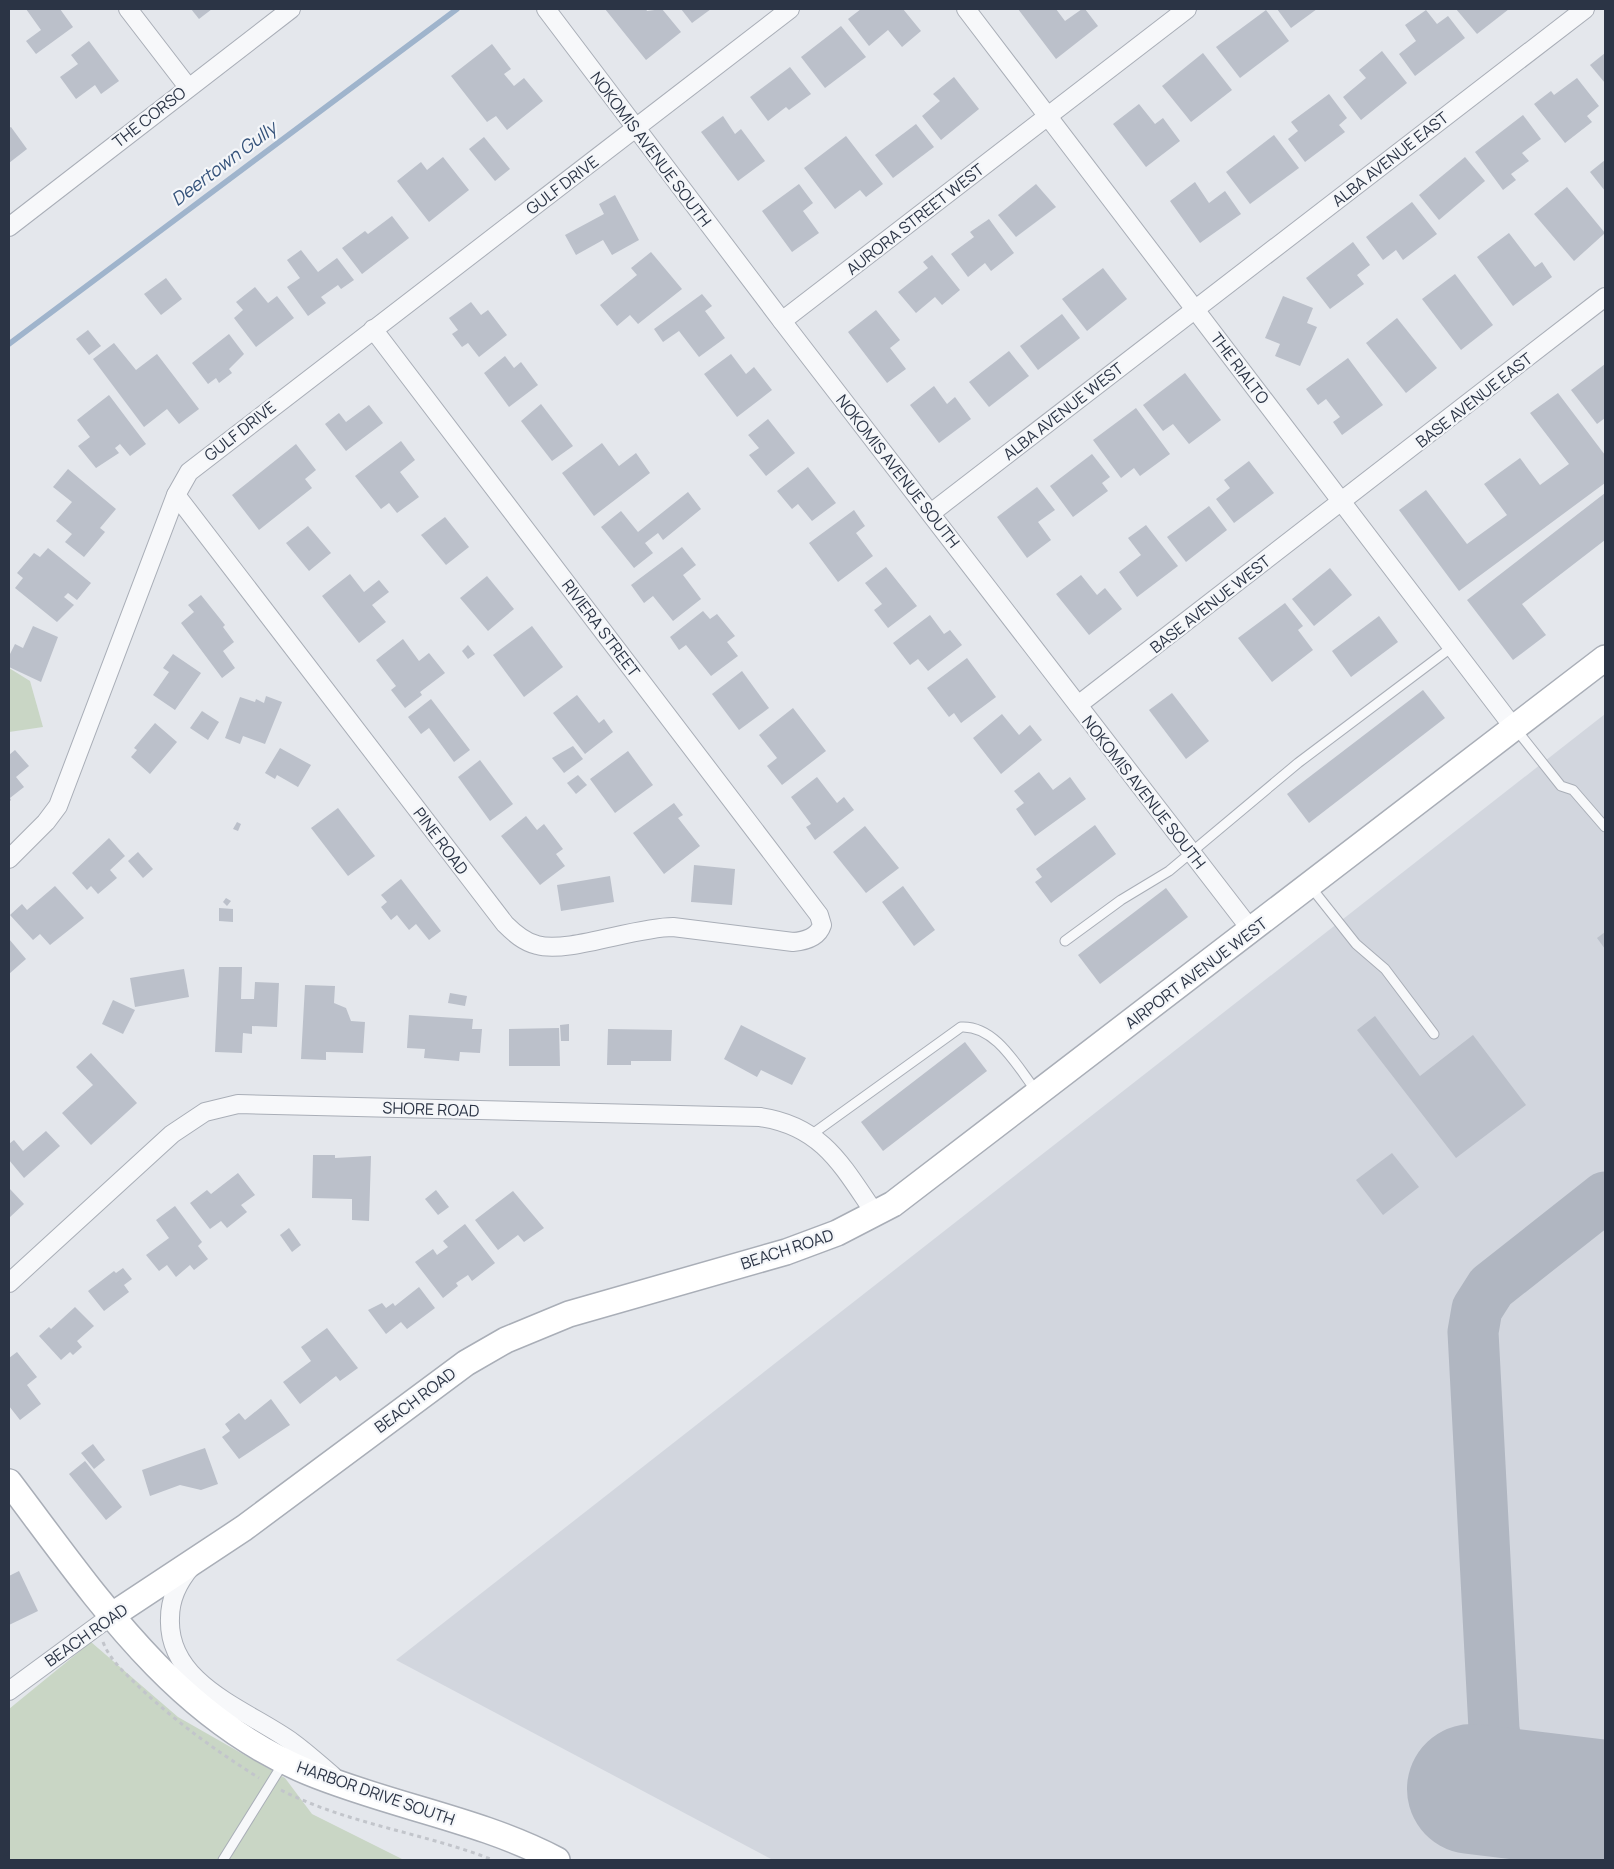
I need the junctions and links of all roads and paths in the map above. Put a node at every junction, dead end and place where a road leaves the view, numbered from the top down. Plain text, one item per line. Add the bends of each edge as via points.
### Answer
1 (128, 9) edge
2 (291, 9) edge
3 (546, 9) edge
4 (790, 9) edge
5 (966, 9) edge
6 (1187, 9) edge
7 (1585, 9) edge
8 (188, 87) junction
9 (1047, 116) junction
10 (635, 129) junction
11 (9, 227) edge
12 (1605, 298) edge
13 (1194, 309) junction
14 (782, 321) junction
15 (373, 329) junction
16 (176, 495) junction
17 (1342, 502) junction
18 (931, 513) junction
19 (1452, 647) junction
20 (1605, 658) edge
21 (1078, 705) junction
22 (1514, 728) junction
23 (1605, 827) edge
24 (1191, 853) junction
25 (9, 859) edge
26 (1310, 886) junction
27 (821, 929) joint
28 (1252, 931) junction
29 (1065, 941) dead end
30 (1434, 1034) dead end
31 (1038, 1094) junction
32 (811, 1135) junction
33 (876, 1214) junction
34 (9, 1283) edge
35 (9, 1482) edge
36 (199, 1558) junction
37 (111, 1616) junction
38 (9, 1691) edge
39 (284, 1761) junction
40 (345, 1786) junction
41 (281, 1790) dead end
42 (223, 1860) edge
43 (494, 1860) edge
44 (557, 1860) edge

1 - 8 street
2 - 8 street, THE CORSO
3 - 10 street, NOKOMIS AVENUE SOUTH
4 - 10 street, GULF DRIVE
5 - 9 street, THE RIALTO
6 - 9 street, AURORA STREET WEST
7 - 13 street, ALBA AVENUE EAST
8 - 11 street, THE CORSO
9 - 13 street, THE RIALTO
9 - 14 street, AURORA STREET WEST
10 - 14 street, NOKOMIS AVENUE SOUTH
10 - 15 street, GULF DRIVE
12 - 17 street, BASE AVENUE EAST
13 - 17 street, THE RIALTO
13 - 18 street, ALBA AVENUE WEST
14 - 18 street, NOKOMIS AVENUE SOUTH
15 - 16 street, GULF DRIVE via 198,464
15 - 27 street, RIVIERA STREET via 819,915
16 - 25 street, GULF DRIVE via 58,806
16 - 27 street, PINE ROAD via 505,924 518,936 536,945 554,948 653,927 793,942 807,940
17 - 19 street, THE RIALTO
17 - 21 street, BASE AVENUE WEST
18 - 21 street, NOKOMIS AVENUE SOUTH
19 - 22 street, THE RIALTO
19 - 24 lane via 1298,763
20 - 22 street, AIRPORT AVENUE WEST
21 - 24 street, NOKOMIS AVENUE SOUTH
22 - 23 lane via 1561,786 1573,790
22 - 26 street, AIRPORT AVENUE WEST
24 - 28 street, NOKOMIS AVENUE SOUTH
24 - 29 lane
26 - 28 street, AIRPORT AVENUE WEST
26 - 30 lane via 1356,944 1385,969
28 - 31 street, AIRPORT AVENUE WEST
31 - 32 lane via 997,1042 981,1029 961,1027
31 - 33 street, AIRPORT AVENUE WEST via 916,1188
32 - 33 street, SHORE ROAD via 828,1148
32 - 34 street, SHORE ROAD via 800,1127 760,1117 238,1104 220,1107 199,1115 172,1134
33 - 36 street, BEACH ROAD via 786,1252 592,1307 506,1340 446,1376 285,1498
35 - 37 street, HARBOR DRIVE SOUTH
36 - 37 street, BEACH ROAD
36 - 40 street via 180,1582 170,1610 171,1637 180,1660 217,1695 292,1742
37 - 38 street, BEACH ROAD
37 - 39 street, HARBOR DRIVE SOUTH via 155,1667 202,1709
39 - 40 street, HARBOR DRIVE SOUTH
39 - 42 lane
40 - 44 street, HARBOR DRIVE SOUTH via 492,1831
41 - 43 path via 341,1813

